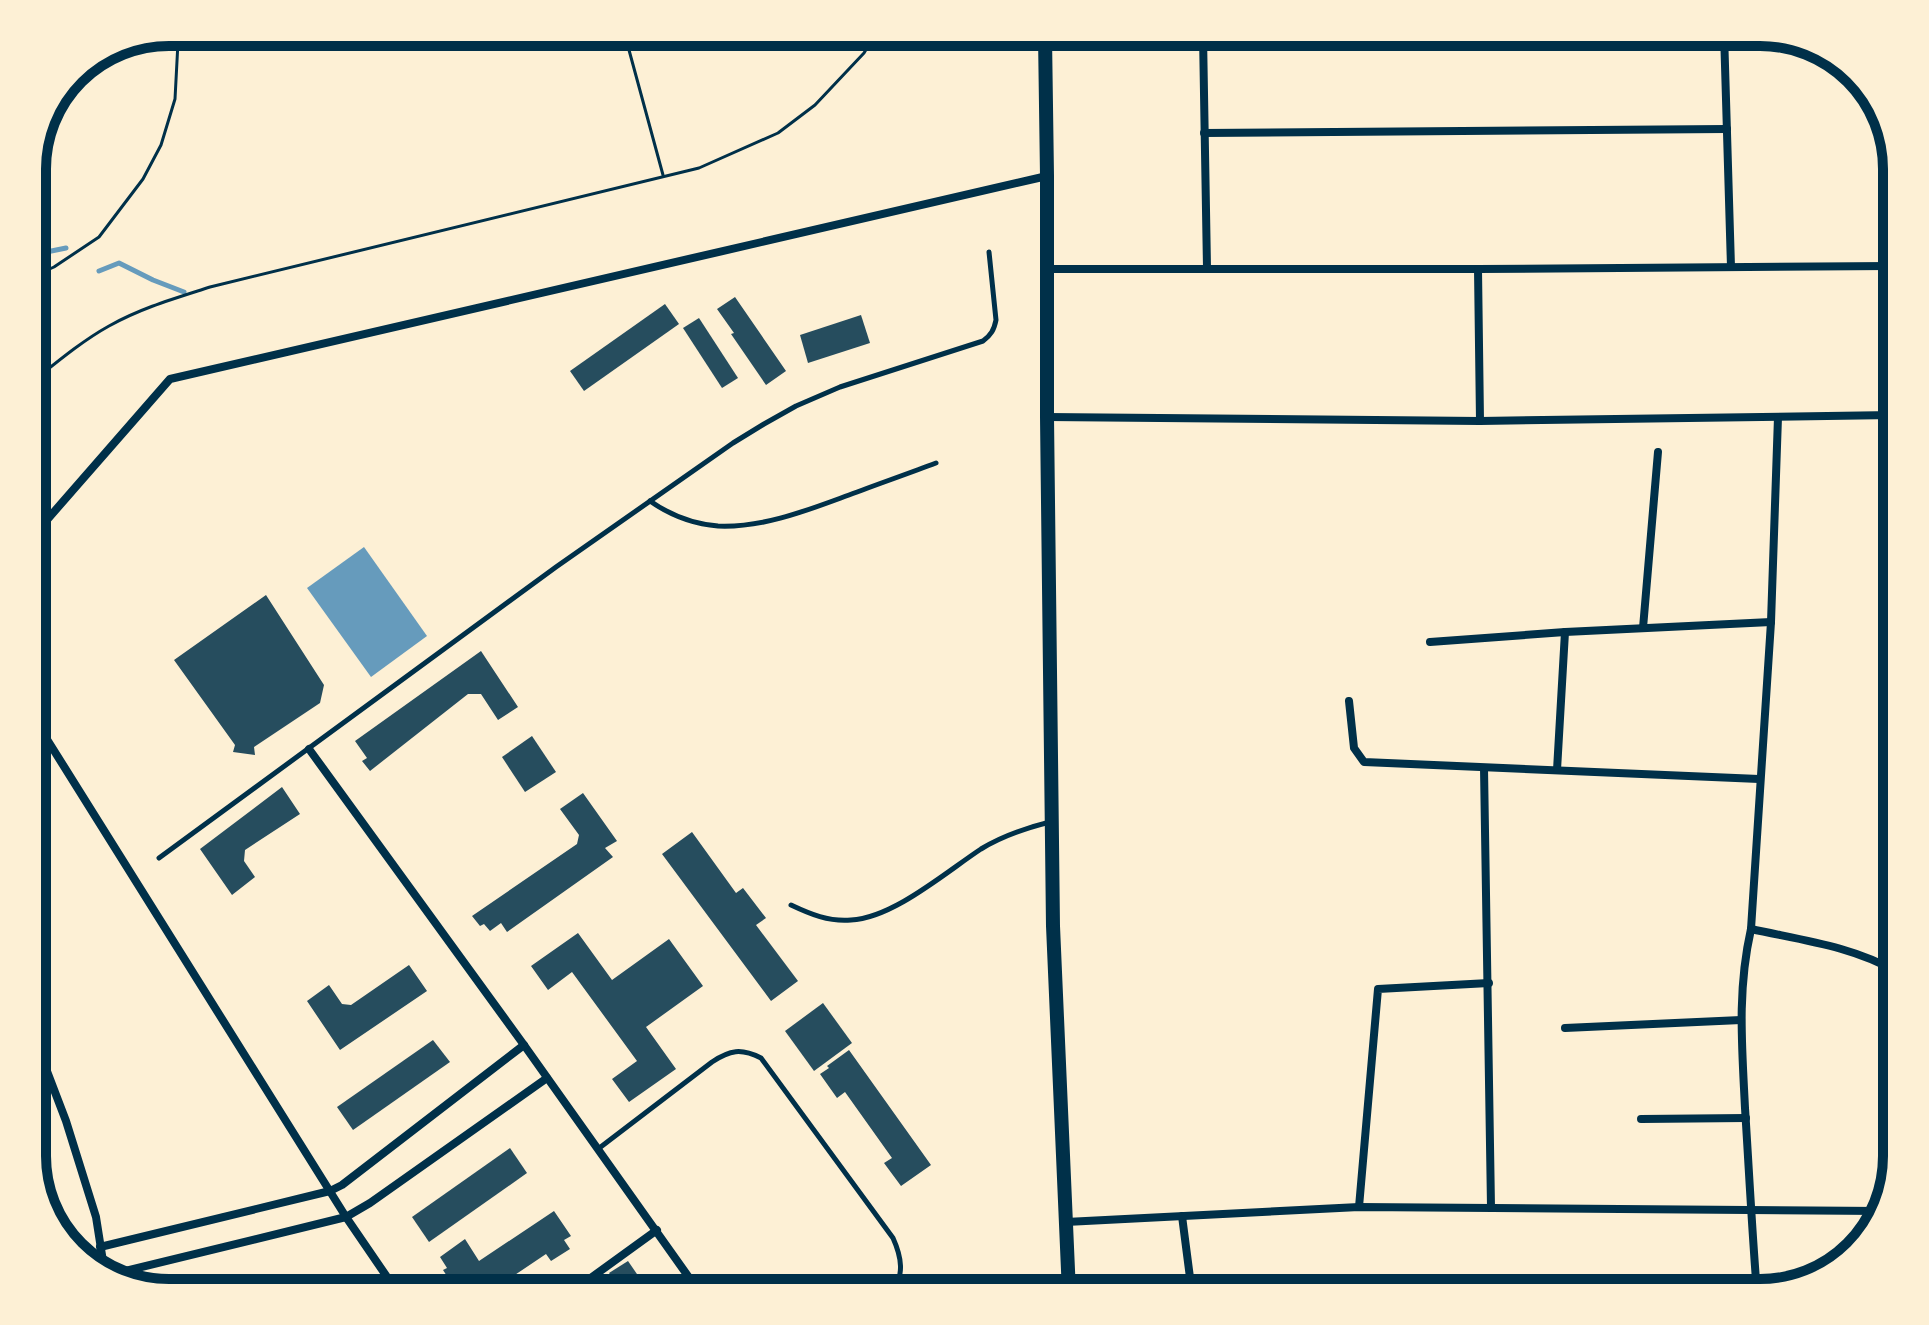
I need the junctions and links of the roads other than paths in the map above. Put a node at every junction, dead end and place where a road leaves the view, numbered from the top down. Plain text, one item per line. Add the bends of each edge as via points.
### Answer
1 (1045, 46) edge
2 (1203, 46) edge
3 (1724, 46) edge
4 (1727, 129) junction
5 (1204, 133) junction
6 (1047, 176) junction
7 (989, 252) dead end
8 (1883, 266) edge
9 (1731, 267) junction
10 (1207, 268) junction
11 (1046, 269) junction
12 (1478, 269) junction
13 (1883, 415) edge
14 (1047, 417) junction
15 (1778, 417) junction
16 (1480, 421) junction
17 (1658, 452) dead end
18 (936, 463) dead end
19 (650, 501) junction
20 (46, 521) edge
21 (1771, 622) junction
22 (1643, 628) junction
23 (1565, 632) junction
24 (1430, 642) dead end
25 (1349, 701) dead end
26 (46, 738) edge
27 (309, 749) junction
28 (1484, 768) junction
29 (1557, 770) junction
30 (1759, 779) junction
31 (1051, 822) junction
32 (159, 858) dead end
33 (791, 905) dead end
34 (1751, 929) junction
35 (1883, 965) edge
36 (1489, 983) junction
37 (1741, 1020) junction
38 (1565, 1028) dead end
39 (524, 1045) junction
40 (46, 1078) edge
41 (547, 1078) junction
42 (1746, 1118) junction
43 (1641, 1119) dead end
44 (598, 1149) junction
45 (330, 1191) junction
46 (1359, 1207) junction
47 (1491, 1207) junction
48 (1751, 1210) junction
49 (1869, 1211) edge
50 (1182, 1216) junction
51 (346, 1217) junction
52 (1066, 1222) junction
53 (657, 1230) junction
54 (100, 1247) junction
55 (103, 1259) edge
56 (123, 1270) edge
57 (388, 1279) edge
58 (589, 1279) edge
59 (690, 1279) edge
60 (900, 1279) edge
61 (1068, 1279) edge
62 (1190, 1279) edge
63 (1756, 1279) edge

1 - 6 street
2 - 5 street
3 - 4 street
4 - 5 street
4 - 9 street
5 - 10 street
6 - 11 street
6 - 20 street via 170,379
7 - 19 lane via 996,320 990,336 796,406
8 - 9 street
9 - 12 street
10 - 11 street
10 - 12 street
11 - 14 street
12 - 16 street
13 - 15 street
14 - 16 street
14 - 31 street
15 - 16 street
15 - 21 street
17 - 22 street
18 - 19 lane via 753,524 701,523
19 - 27 lane
21 - 22 street
21 - 30 street
22 - 23 street
23 - 24 street
23 - 29 street
25 - 28 street via 1354,748 1364,762
26 - 45 street
27 - 32 lane
27 - 39 street
28 - 29 street
28 - 36 street
29 - 30 street
30 - 34 street
31 - 33 lane via 984,847 871,917 832,920
31 - 52 street
34 - 35 street via 1836,946
34 - 37 street
36 - 46 street via 1378,989
36 - 47 street
37 - 38 street
37 - 42 street
39 - 41 street
39 - 45 street
40 - 54 street via 66,1121
41 - 44 street
41 - 51 street
42 - 43 street
42 - 48 street
44 - 53 street
44 - 60 lane via 723,1055 748,1052 761,1058 893,1238 902,1264
45 - 51 street
45 - 54 street
46 - 47 street
46 - 50 street
47 - 48 street
48 - 49 street
48 - 63 street
50 - 52 street
50 - 62 street
51 - 56 street
51 - 57 street
52 - 61 street
53 - 58 street
53 - 59 street
54 - 55 street

